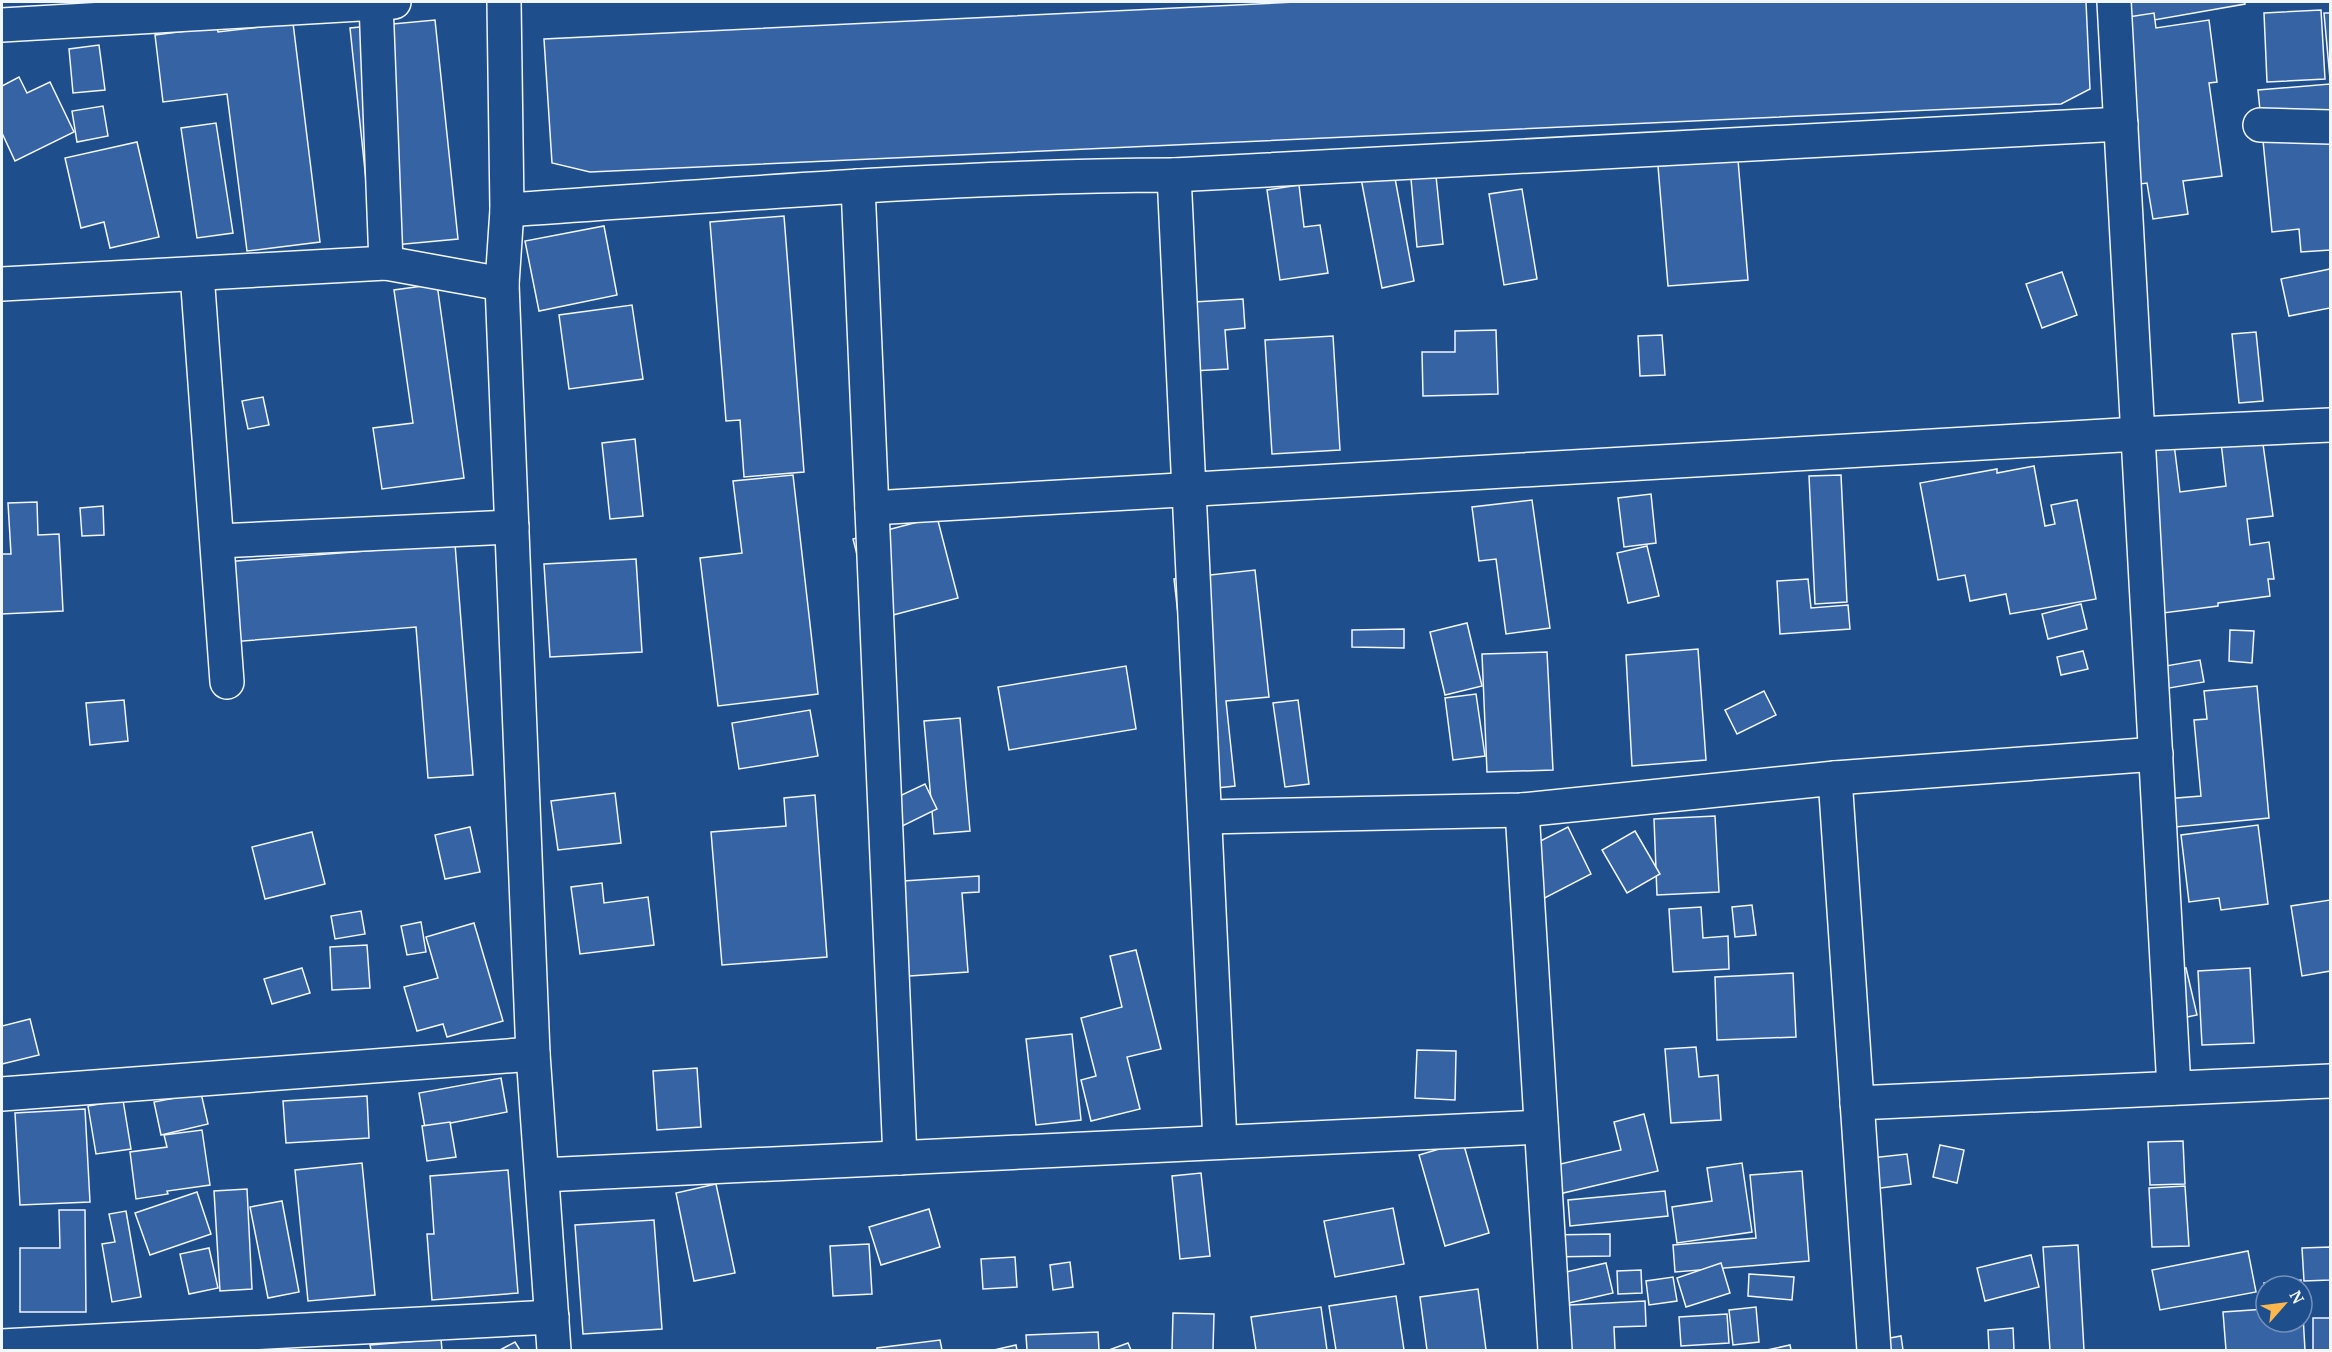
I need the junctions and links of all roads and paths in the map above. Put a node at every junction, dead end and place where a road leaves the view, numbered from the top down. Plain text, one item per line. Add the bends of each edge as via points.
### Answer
1 (385, 2) edge
2 (504, 2) edge
3 (2114, 2) edge
4 (2, 25) edge
5 (2121, 124) junction
6 (2260, 125) dead end
7 (2331, 127) edge
8 (1174, 174) junction
9 (858, 186) junction
10 (507, 210) junction
11 (386, 263) junction
12 (197, 274) junction
13 (2, 284) edge
14 (502, 284) junction
15 (2331, 425) edge
16 (2138, 434) junction
17 (1190, 489) junction
18 (872, 508) junction
19 (512, 527) junction
20 (218, 541) junction
21 (227, 682) dead end
22 (2156, 754) junction
23 (1835, 778) junction
24 (1522, 810) junction
25 (1205, 818) junction
26 (533, 1054) junction
27 (2331, 1081) edge
28 (2174, 1088) junction
29 (2, 1094) edge
30 (1857, 1103) junction
31 (1541, 1127) junction
32 (1220, 1142) junction
33 (900, 1158) junction
34 (542, 1175) junction
35 (552, 1317) junction
36 (2, 1346) edge
37 (554, 1350) edge
38 (1555, 1350) edge
39 (1874, 1350) edge

1 - 4 street
1 - 11 street
2 - 10 street
3 - 5 street
5 - 8 street
5 - 16 street
6 - 7 street
8 - 9 street
8 - 17 street
9 - 10 street
9 - 18 street
10 - 14 street
11 - 12 street
11 - 14 street
12 - 13 street
12 - 20 street
14 - 19 street
15 - 16 street
16 - 17 street
16 - 22 street
17 - 18 street
17 - 25 street
18 - 33 street
19 - 20 street
19 - 26 street
20 - 21 street
22 - 23 street
22 - 28 street
23 - 24 street
23 - 30 street
24 - 25 street
24 - 31 street
25 - 32 street
26 - 29 street
26 - 34 street
27 - 28 street
28 - 30 street
30 - 39 street
31 - 32 street
31 - 38 street
32 - 33 street
33 - 34 street
34 - 35 street
35 - 36 street
35 - 37 street

